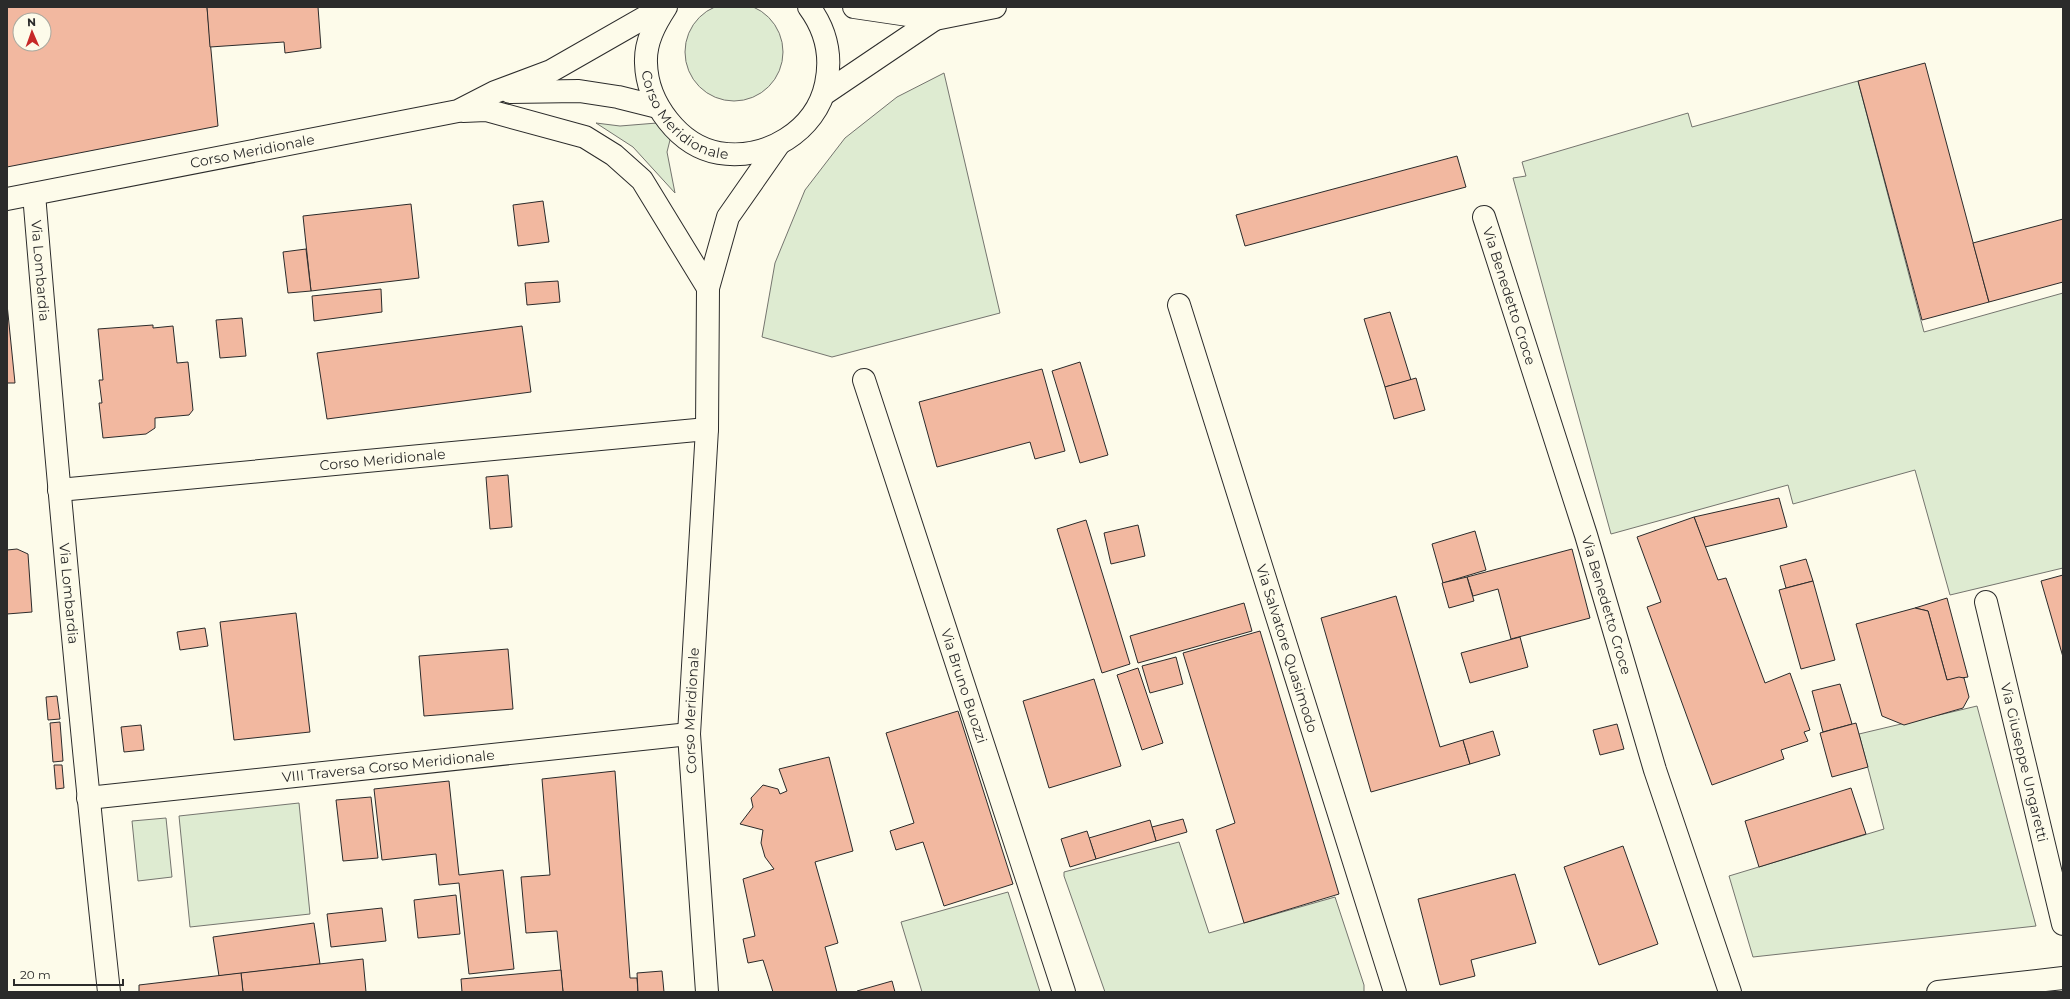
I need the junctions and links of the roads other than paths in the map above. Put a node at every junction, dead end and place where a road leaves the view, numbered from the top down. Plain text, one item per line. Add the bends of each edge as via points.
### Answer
1 (664, 7) edge
2 (809, 7) edge
3 (854, 7) edge
4 (995, 7) edge
5 (935, 20) junction
6 (495, 92) junction
7 (824, 94) junction
8 (658, 107) junction
9 (458, 111) junction
10 (779, 144) junction
11 (34, 194) junction
12 (7, 199) edge
13 (1484, 217) dead end
14 (708, 288) junction
15 (1179, 305) dead end
16 (864, 380) dead end
17 (706, 429) junction
18 (59, 490) junction
19 (1986, 602) dead end
20 (689, 734) junction
21 (88, 798) junction
22 (2063, 924) edge
23 (2063, 978) edge
24 (109, 992) edge
25 (708, 992) edge
26 (1064, 992) edge
27 (1395, 992) edge
28 (1730, 992) edge
29 (1938, 992) edge

1 - 6 street, Corso Meridionale via 551,71
1 - 8 street, Corso Meridionale via 651,32 646,63 651,94
2 - 7 street, Corso Meridionale via 818,20 827,44 829,69
3 - 5 street
4 - 5 street
5 - 7 street
6 - 8 street via 579,91 618,96
6 - 9 street, Corso Meridionale
7 - 10 street, Corso Meridionale via 813,114 798,131
8 - 10 street, Corso Meridionale via 671,124 690,141 719,153 750,154
9 - 11 street, Corso Meridionale
9 - 14 street via 486,110 585,137 614,155 642,180
10 - 14 street, Corso Meridionale via 728,217
11 - 12 street, Corso Meridionale
11 - 18 street, Via Lombardia
13 - 28 street, Via Benedetto Croce via 1586,535 1655,770
14 - 17 street, Corso Meridionale
15 - 27 street, Via Salvatore Quasimodo
16 - 26 street, Via Bruno Buozzi
17 - 18 street, Corso Meridionale
17 - 20 street, Corso Meridionale
18 - 21 street, Via Lombardia
19 - 22 street, Via Giuseppe Ungaretti
20 - 21 street, VIII Traversa Corso Meridionale
20 - 25 street, Corso Meridionale
21 - 24 street, Via Lombardia
23 - 29 street

